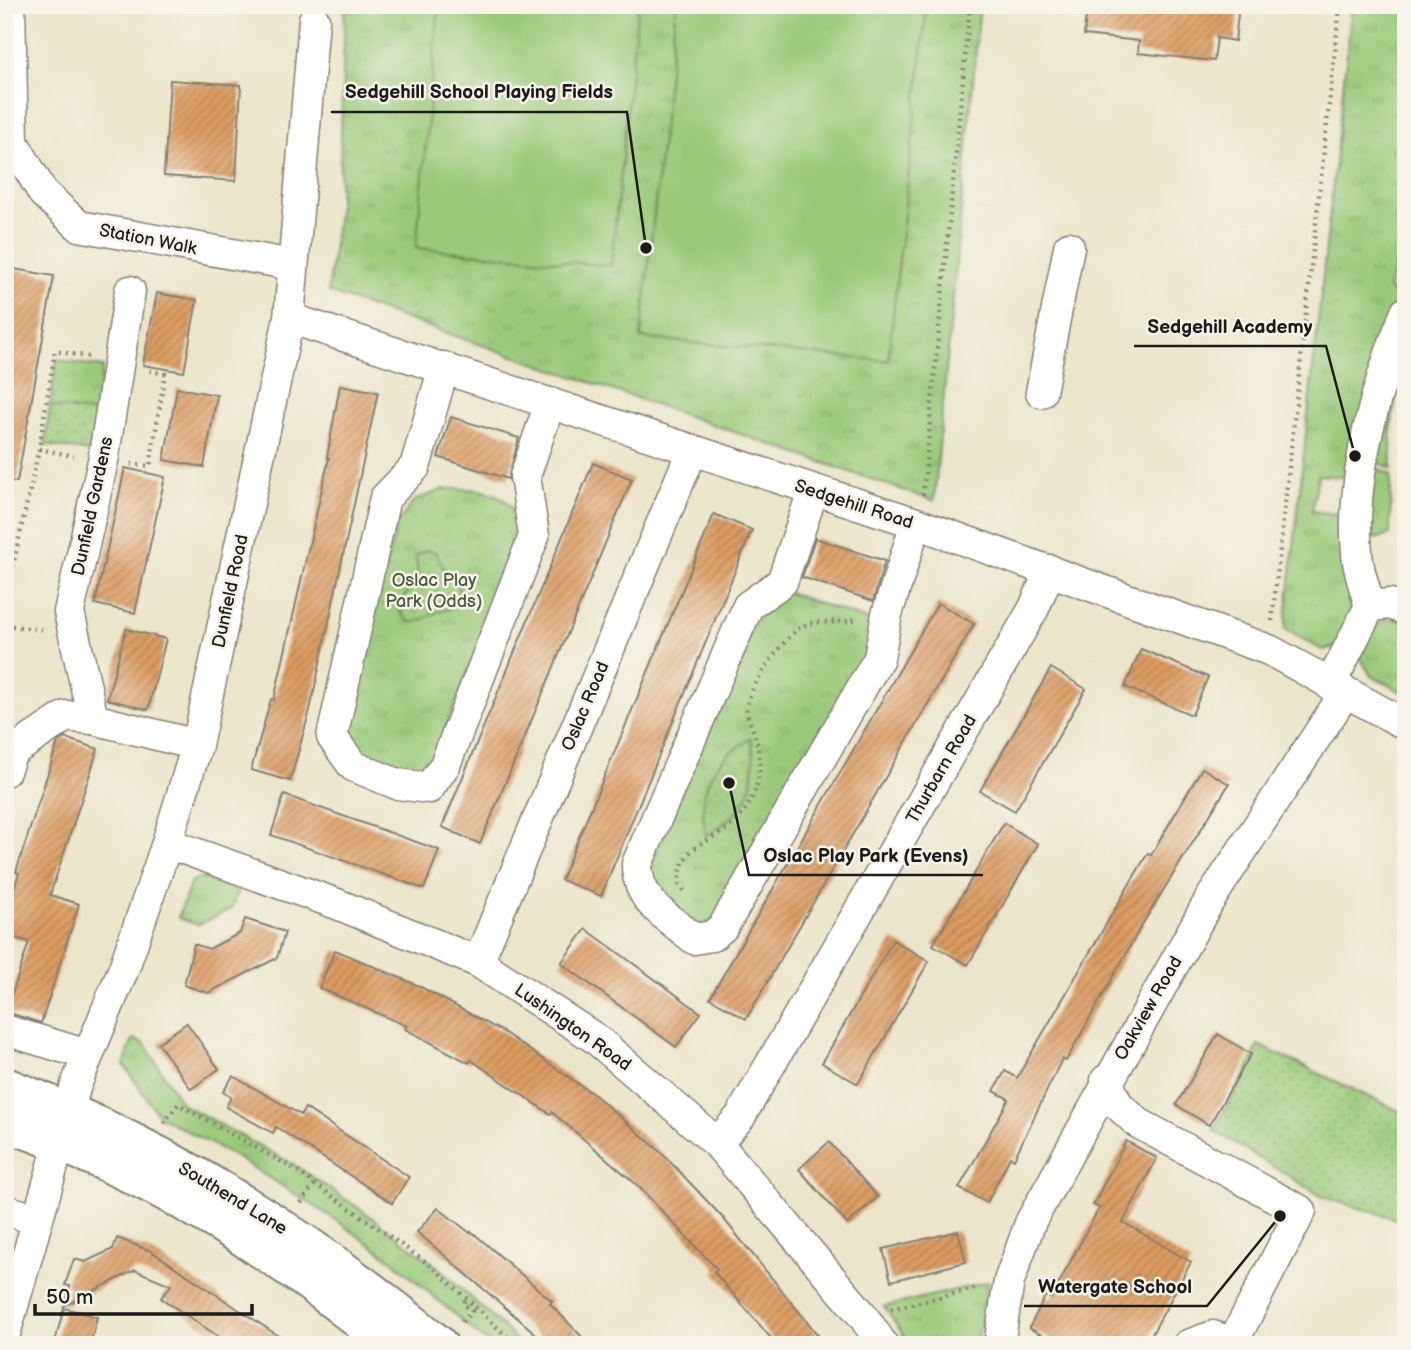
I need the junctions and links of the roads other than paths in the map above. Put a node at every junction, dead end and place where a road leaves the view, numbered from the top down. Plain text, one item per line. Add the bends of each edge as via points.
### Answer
1 (10, 5) edge
2 (314, 20) dead end
3 (1069, 247) dead end
4 (292, 265) junction
5 (130, 291) dead end
6 (1406, 312) edge
7 (289, 318) junction
8 (444, 367) junction
9 (1041, 392) dead end
10 (550, 402) junction
11 (692, 450) junction
12 (813, 491) junction
13 (916, 523) junction
14 (1050, 570) junction
15 (1370, 606) junction
16 (1406, 610) edge
17 (1338, 689) junction
18 (93, 719) junction
19 (1406, 725) edge
20 (197, 744) junction
21 (5, 771) edge
22 (167, 843) junction
23 (478, 962) junction
24 (5, 1030) edge
25 (88, 1055) junction
26 (1106, 1080) junction
27 (5, 1087) edge
28 (5, 1122) edge
29 (64, 1126) junction
30 (717, 1143) junction
31 (5, 1210) edge
32 (36, 1219) junction
33 (5, 1334) edge
34 (448, 1336) edge
35 (1235, 1343) edge
36 (390, 1345) edge
37 (883, 1345) edge
38 (999, 1345) edge
39 (1188, 1345) edge

1 - 4 street, Station Walk via 13,142 43,193 79,226
2 - 4 street, Dunfield Road
3 - 9 street
4 - 7 street, Dunfield Road
5 - 18 street, Dunfield Gardens via 103,461 69,612
6 - 15 street via 1383,367 1367,437 1357,554
7 - 8 street, Sedgehill Road
7 - 20 street, Dunfield Road
8 - 10 street, Sedgehill Road
8 - 10 street via 415,467 385,498 332,737 353,766 397,784 429,788 445,765 534,536 525,476
10 - 11 street, Sedgehill Road
11 - 12 street, Sedgehill Road
11 - 23 street, Oslac Road
12 - 13 street, Sedgehill Road
12 - 13 street via 782,583 748,606 637,864 637,883 645,898 694,939 712,936 723,927 879,658 887,614
13 - 14 street, Sedgehill Road
14 - 17 street, Sedgehill Road via 1269,650
14 - 30 street, Thurbarn Road via 1034,608 740,1117
15 - 16 street via 1390,604
15 - 17 street, Oakview Road
17 - 19 street, Sedgehill Road
17 - 26 street, Oakview Road
18 - 20 street
18 - 21 street via 66,716 12,752
20 - 22 street, Dunfield Road
22 - 23 street, Lushington Road via 337,904
22 - 25 street, Dunfield Road
23 - 30 street, Lushington Road via 596,1039
24 - 25 street
25 - 29 street, Dunfield Road
26 - 35 street via 1118,1105 1138,1123 1301,1211
26 - 38 street, Oakview Road via 1031,1221 1009,1281
27 - 29 main road, Southend Lane
28 - 29 main road, Southend Lane
29 - 32 street, Dunfield Road
29 - 34 main road, Southend Lane via 172,1161
29 - 36 main road, Southend Lane via 156,1188 246,1240 336,1301
30 - 37 street, Lushington Road
31 - 32 street
32 - 33 street, Dunfield Road
35 - 39 street via 1213,1336

